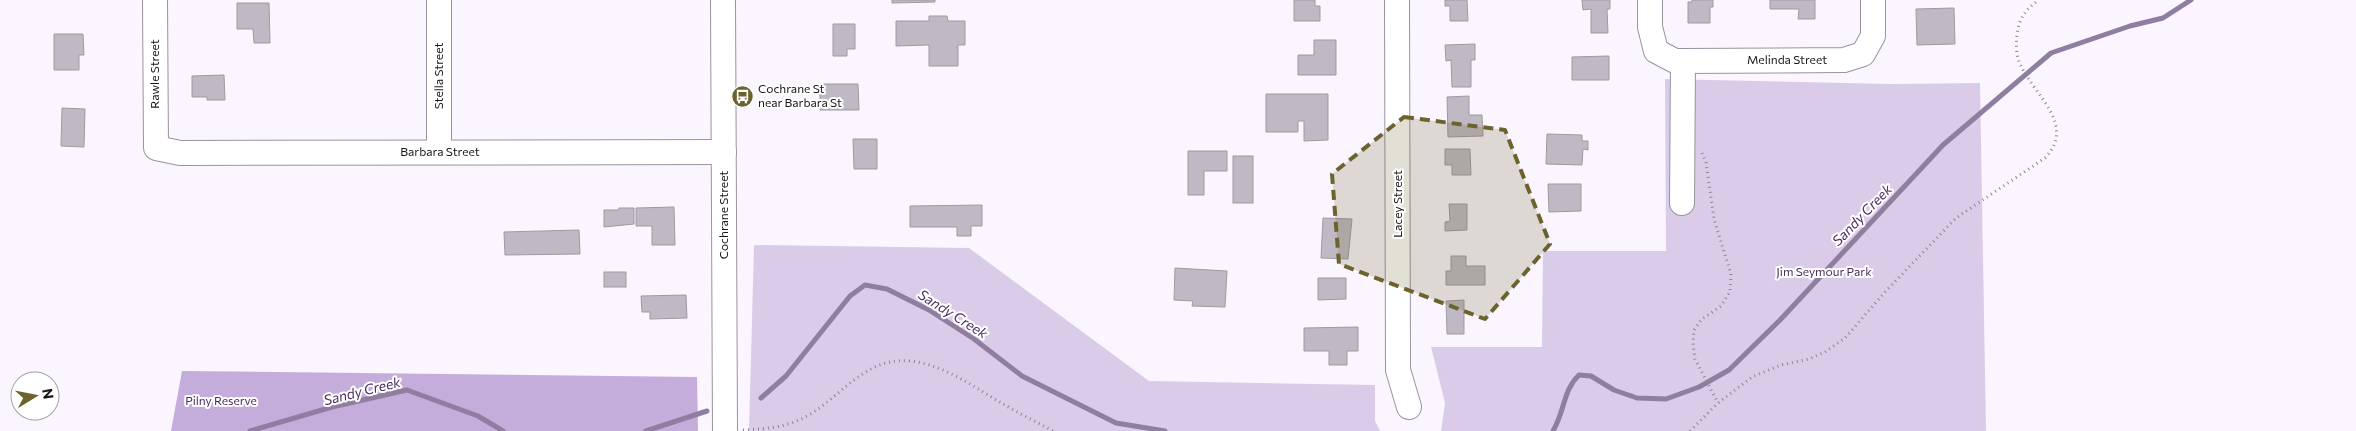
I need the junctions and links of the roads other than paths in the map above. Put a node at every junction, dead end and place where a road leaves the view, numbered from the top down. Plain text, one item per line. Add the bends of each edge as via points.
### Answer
1 (155, 0) edge
2 (439, 0) edge
3 (723, 0) edge
4 (1397, 0) edge
5 (1650, 0) edge
6 (1873, 0) edge
7 (1683, 61) junction
8 (156, 148) joint
9 (439, 152) junction
10 (724, 152) junction
11 (1682, 203) dead end
12 (1410, 407) dead end
13 (728, 428) edge

1 - 8 street, Rawle Street
2 - 9 street, Stella Street
3 - 10 street, Cochrane Street
4 - 12 street, Lacey Street via 1398,370
5 - 7 street, Melinda Street via 1650,27 1656,51 1675,61
6 - 7 street, Melinda Street via 1873,36 1863,54 1844,60
7 - 11 street
8 - 9 street, Barbara Street via 180,154
9 - 10 street, Barbara Street
10 - 13 street, Cochrane Street

